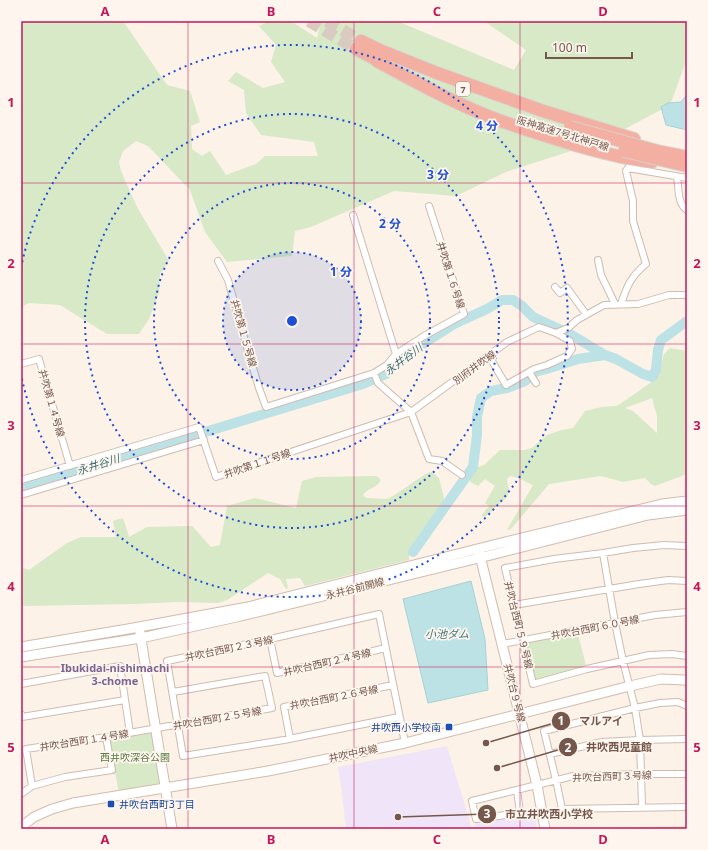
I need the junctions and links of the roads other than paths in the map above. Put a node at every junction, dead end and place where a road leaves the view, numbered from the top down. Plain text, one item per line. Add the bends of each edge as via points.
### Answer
1 (359, 45) tunnel mouth
2 (380, 56) junction
3 (687, 158) edge
4 (687, 166) edge
5 (678, 177) junction
6 (687, 178) edge
7 (429, 206) dead end
8 (687, 210) edge
9 (353, 215) dead end
10 (598, 260) dead end
11 (218, 261) dead end
12 (555, 287) dead end
13 (687, 295) edge
14 (618, 304) junction
15 (586, 314) junction
16 (556, 333) junction
17 (396, 354) junction
18 (489, 356) junction
19 (21, 364) edge
20 (374, 374) junction
21 (266, 407) joint
22 (411, 412) junction
23 (203, 439) junction
24 (70, 466) junction
25 (462, 475) dead end
26 (21, 480) edge
27 (21, 494) edge
28 (687, 502) edge
29 (687, 510) edge
30 (687, 546) edge
31 (480, 553) junction
32 (603, 553) junction
33 (687, 581) edge
34 (608, 588) junction
35 (514, 605) junction
36 (687, 612) edge
37 (615, 623) junction
38 (140, 627) junction
39 (141, 638) junction
40 (270, 639) junction
41 (522, 641) junction
42 (503, 644) junction
43 (21, 647) edge
44 (386, 648) junction
45 (687, 656) edge
46 (21, 657) edge
47 (622, 661) junction
48 (687, 681) edge
49 (21, 684) edge
50 (393, 685) junction
51 (630, 686) junction
52 (173, 692) junction
53 (125, 700) junction
54 (687, 706) edge
55 (635, 708) junction
56 (21, 714) edge
57 (520, 714) junction
58 (399, 717) junction
59 (178, 724) junction
60 (155, 729) junction
61 (130, 733) junction
62 (106, 737) junction
63 (290, 739) junction
64 (687, 739) edge
65 (640, 740) junction
66 (405, 743) junction
67 (550, 754) junction
68 (641, 774) junction
69 (687, 774) edge
70 (556, 780) junction
71 (537, 785) junction
72 (32, 786) junction
73 (165, 788) junction
74 (517, 790) junction
75 (21, 794) edge
76 (642, 807) junction
77 (687, 807) edge
78 (21, 827) edge
79 (172, 829) edge
80 (545, 829) edge

1 - 2 highway, 阪神高速7号北神戸線 / 7
2 - 3 highway
2 - 3 highway, 阪神高速7号北神戸線 / 7, bridge via 502,104 570,127
2 - 4 highway, 阪神高速7号北神戸線 / 7, bridge via 435,87 499,112 624,152
2 - 4 highway via 422,86 512,125 632,160
5 - 6 street
5 - 8 street via 680,201
5 - 14 street via 628,168 626,171 633,201 634,221 646,264 637,272
7 - 17 street, 井吹第１６号線 via 464,314
9 - 17 street
10 - 14 street via 601,275
11 - 21 street, 井吹第１５号線 via 228,280
12 - 15 street via 560,293 567,288
13 - 14 street via 669,295 638,304
14 - 15 street via 604,305
15 - 16 street via 568,328
16 - 18 street, 別府井吹線 via 539,327 507,342
16 - 18 street via 570,341 572,349 567,356 534,369 532,377 506,385
17 - 20 street, 井吹第１６号線 via 387,365
18 - 22 street, 別府井吹線
19 - 24 street, 井吹第１４号線 via 39,359
20 - 21 street, 井吹第１６号線
20 - 22 street via 378,383
22 - 23 street, 井吹第１１号線 via 216,478
22 - 25 street via 429,459 442,461
23 - 24 street, 井吹第１１号線 via 199,427
23 - 27 street
24 - 26 street, 井吹第１１号線
28 - 31 street, 永井谷前開線 via 662,504
29 - 31 street, 永井谷前開線 via 648,515
30 - 32 street, 井吹台西町５９号線 via 664,545
31 - 38 street, 永井谷前開線 via 248,607
31 - 39 street, 永井谷前開線 via 241,616
31 - 42 street, 井吹台９号線
32 - 34 street
32 - 35 street, 井吹台西町５９号線 via 505,568
33 - 34 street via 668,580
34 - 35 street
34 - 37 street
35 - 41 street, 井吹台西町５９号線
36 - 37 street, 井吹台西町６０号線
37 - 41 street, 井吹台西町６０号線
37 - 47 street
38 - 39 street
38 - 43 street, 永井谷前開線
39 - 46 street, 永井谷前開線
39 - 60 street
40 - 44 street, 井吹台西町２３号線 via 379,614
40 - 44 street, 井吹台西町２４号線 via 277,673
40 - 52 street, 井吹台西町２３号線 via 167,661
41 - 42 street, 井吹台西町６０号線
41 - 47 street, 井吹台西町５９号線 via 533,684
42 - 57 street, 井吹台９号線
44 - 50 street, 井吹台西町２３号線
45 - 47 street, 井吹台西町５９号線 via 649,655
47 - 51 street
48 - 51 street, 井吹中央線 via 661,679
49 - 53 street via 120,666
50 - 58 street, 井吹台西町２３号線
50 - 63 street, 井吹台西町２６号線 via 284,707
51 - 55 street
51 - 57 street, 井吹中央線
52 - 59 street, 井吹台西町２３号線
52 - 59 street, 井吹台西町２５号線 via 265,676 272,708
53 - 56 street via 22,717
53 - 61 street
54 - 55 street via 678,702
55 - 65 street
55 - 67 street via 544,731
57 - 66 street, 井吹中央線
57 - 71 street, 井吹台９号線
58 - 63 street, 井吹台西町２３号線
58 - 66 street, 井吹台西町２３号線
59 - 60 street, 井吹台西町２５号線
59 - 63 street, 井吹台西町２３号線 via 183,756
60 - 61 street, 井吹台西町１４号線
60 - 73 street
61 - 62 street, 井吹台西町１４号線
62 - 72 street via 112,770 65,777
62 - 72 street, 井吹台西町１４号線 via 26,749
64 - 65 street
65 - 67 street via 602,742
65 - 68 street
66 - 73 street, 井吹中央線 via 268,771
67 - 70 street
68 - 69 street, 井吹台西町３号線
68 - 70 street, 井吹台西町３号線 via 573,776
68 - 76 street
70 - 71 street, 井吹台西町３号線
70 - 76 street via 562,809
71 - 74 street, 井吹台西町３号線
71 - 80 street, 井吹台９号線
72 - 75 street
73 - 78 street, 井吹中央線 via 73,803 34,816
73 - 79 street
74 - 74 street, 井吹台西町３号線 via 472,800 476,819 520,813
76 - 77 street

